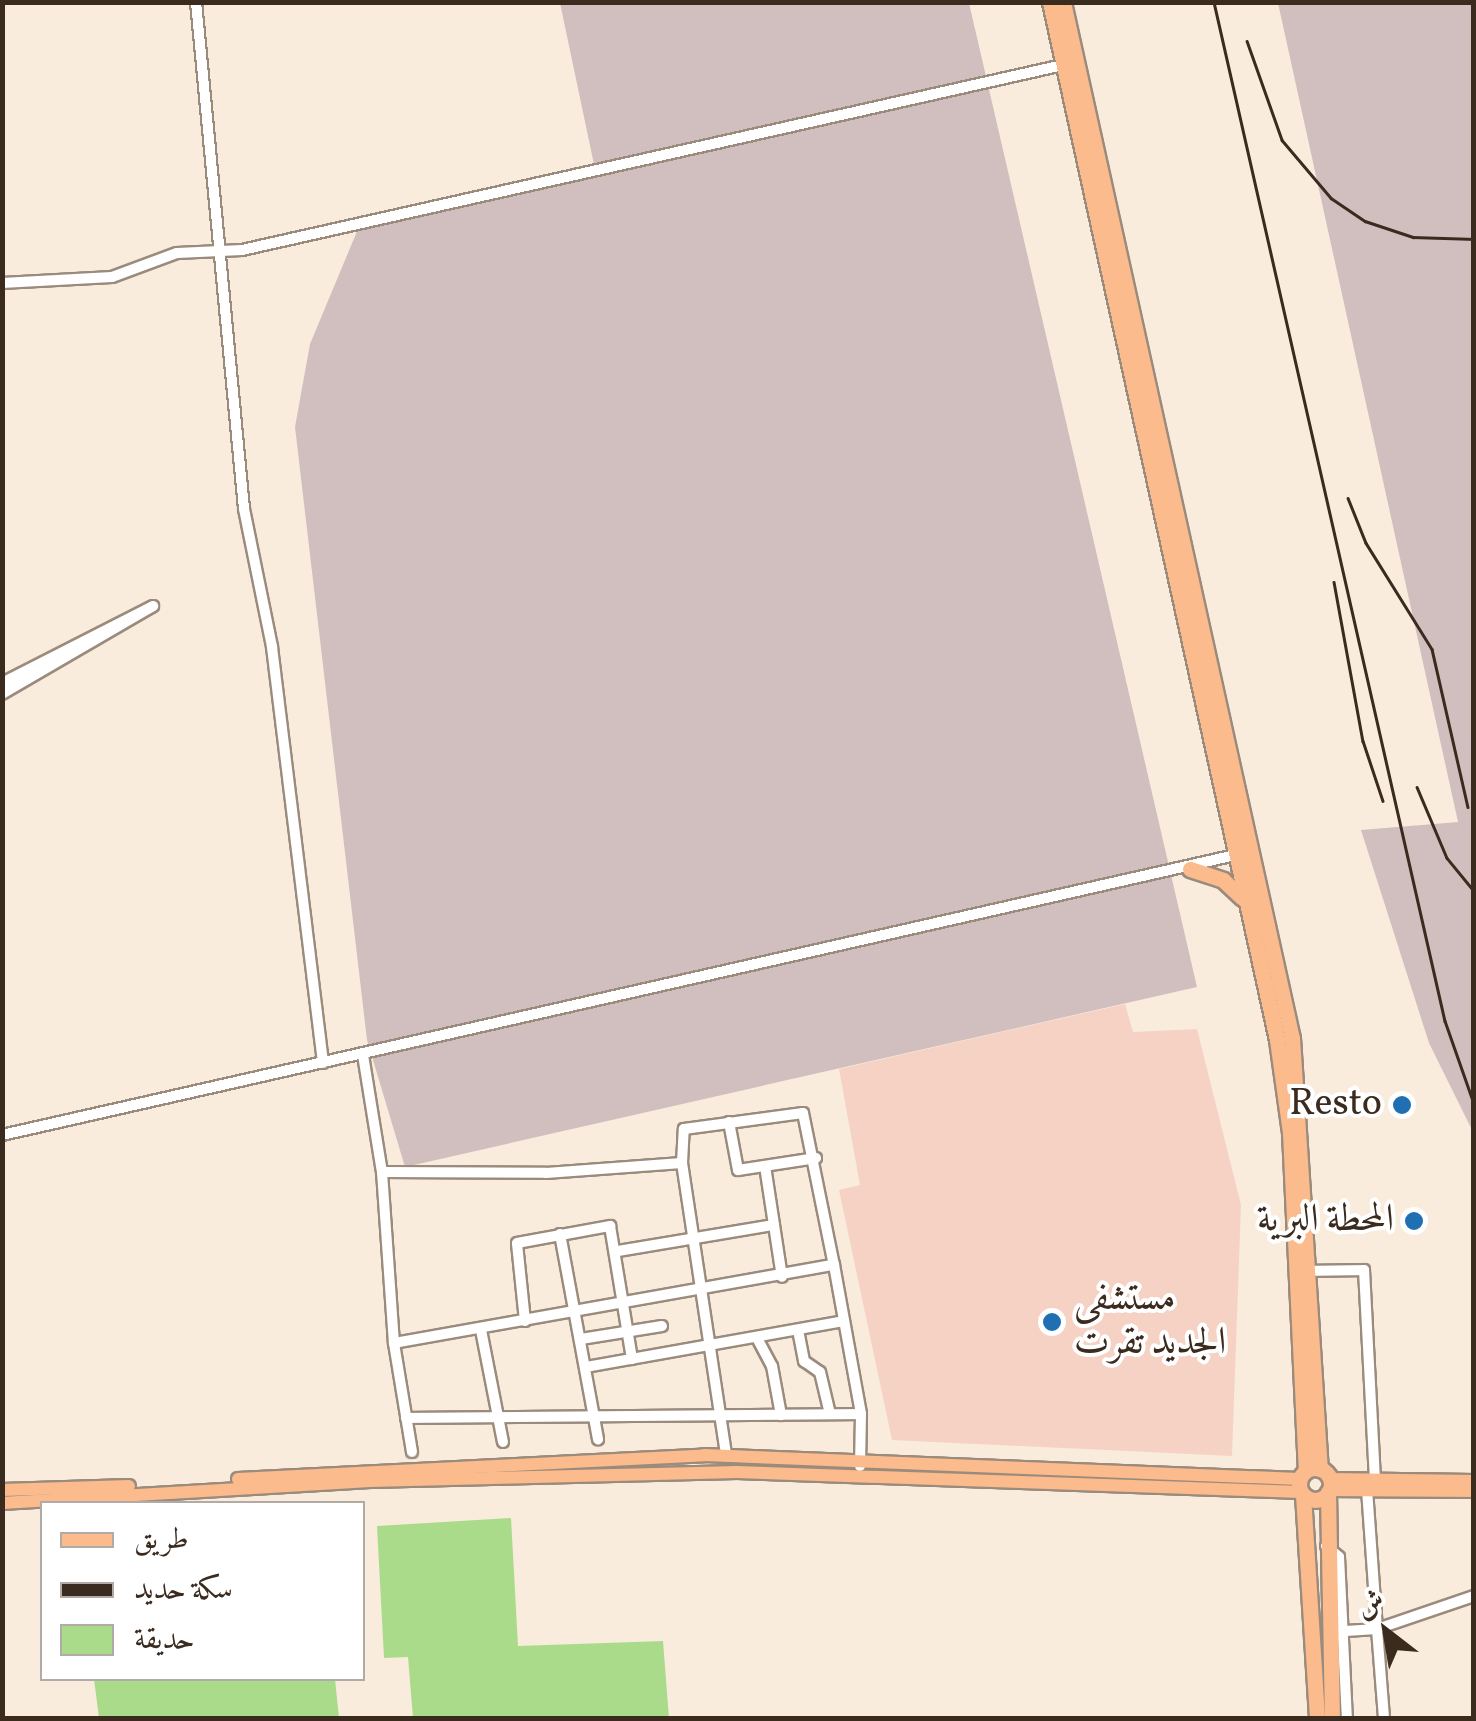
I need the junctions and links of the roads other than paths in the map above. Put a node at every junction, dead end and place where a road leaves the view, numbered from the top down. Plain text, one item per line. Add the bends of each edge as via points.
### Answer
1 (196, 2) edge
2 (1050, 2) edge
3 (1063, 2) edge
4 (1064, 65) junction
5 (219, 255) junction
6 (2, 282) edge
7 (1192, 625) junction
8 (2, 684) edge
9 (2, 694) edge
10 (1251, 851) junction
11 (1233, 856) junction
12 (1190, 869) junction
13 (1244, 900) junction
14 (363, 1055) junction
15 (323, 1063) junction
16 (730, 1122) junction
17 (2, 1135) edge
18 (816, 1158) junction
19 (682, 1164) junction
20 (765, 1166) junction
21 (382, 1172) junction
22 (774, 1225) junction
23 (560, 1234) junction
24 (693, 1240) junction
25 (618, 1251) junction
26 (834, 1265) junction
27 (1303, 1271) junction
28 (782, 1277) junction
29 (702, 1292) junction
30 (625, 1302) junction
31 (576, 1311) junction
32 (844, 1321) junction
33 (525, 1322) junction
34 (662, 1326) dead end
35 (481, 1330) junction
36 (628, 1330) junction
37 (798, 1330) junction
38 (581, 1338) junction
39 (758, 1338) junction
40 (394, 1342) junction
41 (711, 1347) junction
42 (632, 1360) junction
43 (586, 1368) junction
44 (830, 1414) junction
45 (861, 1414) junction
46 (781, 1415) junction
47 (595, 1416) junction
48 (723, 1416) junction
49 (499, 1417) junction
50 (406, 1418) junction
51 (598, 1440) dead end
52 (504, 1442) dead end
53 (412, 1452) dead end
54 (726, 1455) junction
55 (861, 1456) junction
56 (370, 1475) junction
57 (858, 1477) junction
58 (288, 1479) junction
59 (1474, 1481) edge
60 (1315, 1483) junction
61 (1371, 1484) junction
62 (1448, 1486) junction
63 (2, 1490) edge
64 (1474, 1491) edge
65 (2, 1502) edge
66 (1474, 1596) edge
67 (1377, 1630) junction
68 (1336, 1632) junction
69 (1317, 1718) edge
70 (1332, 1718) edge
71 (1347, 1718) edge
72 (1384, 1718) edge

1 - 5 street
2 - 4 highway
3 - 7 highway
4 - 5 street
4 - 7 highway
5 - 6 street via 177,253 112,277 58,284
5 - 15 street via 244,509 272,647
7 - 10 highway
7 - 11 highway
8 - 9 street via 153,606
10 - 11 street
10 - 27 highway via 1298,1075
11 - 12 street
11 - 13 highway
12 - 13 highway via 1218,878
12 - 14 street
13 - 27 highway via 1284,1081
14 - 15 street
14 - 21 street
15 - 17 street
16 - 18 street via 798,1110 807,1118
16 - 19 street via 681,1130
16 - 20 street via 738,1170
18 - 20 street
18 - 26 street
19 - 21 street via 546,1173
19 - 24 street
20 - 22 street
21 - 40 street
22 - 24 street
22 - 28 street
23 - 25 street via 610,1226
23 - 31 street
23 - 33 street via 516,1245
24 - 25 street
24 - 29 street
25 - 30 street
26 - 28 street
26 - 32 street
27 - 60 highway
27 - 61 street via 1364,1270
28 - 29 street
29 - 30 street
29 - 41 street
30 - 31 street
30 - 36 street
31 - 33 street
31 - 38 street
32 - 37 street
32 - 45 street
33 - 35 street
34 - 36 street
35 - 40 street
35 - 49 street
36 - 38 street
36 - 42 street
37 - 39 street
37 - 44 street via 804,1361 820,1372
38 - 43 street
39 - 41 street
39 - 46 street via 772,1366
40 - 50 street
41 - 42 street
41 - 48 street
42 - 43 street
43 - 47 street
44 - 45 street
44 - 46 street
45 - 55 street
46 - 48 street
47 - 48 street
47 - 49 street
47 - 51 street
48 - 54 street
49 - 50 street
49 - 52 street
50 - 53 street
54 - 55 main road
54 - 56 main road
55 - 57 street
55 - 60 main road
56 - 57 main road
56 - 58 main road
57 - 60 main road
58 - 63 main road
58 - 65 main road
59 - 62 main road
60 - 61 main road
60 - 68 highway
60 - 69 highway
61 - 62 main road
61 - 67 street
62 - 64 main road
66 - 67 street
67 - 68 street
67 - 72 street
68 - 70 highway
68 - 71 street

